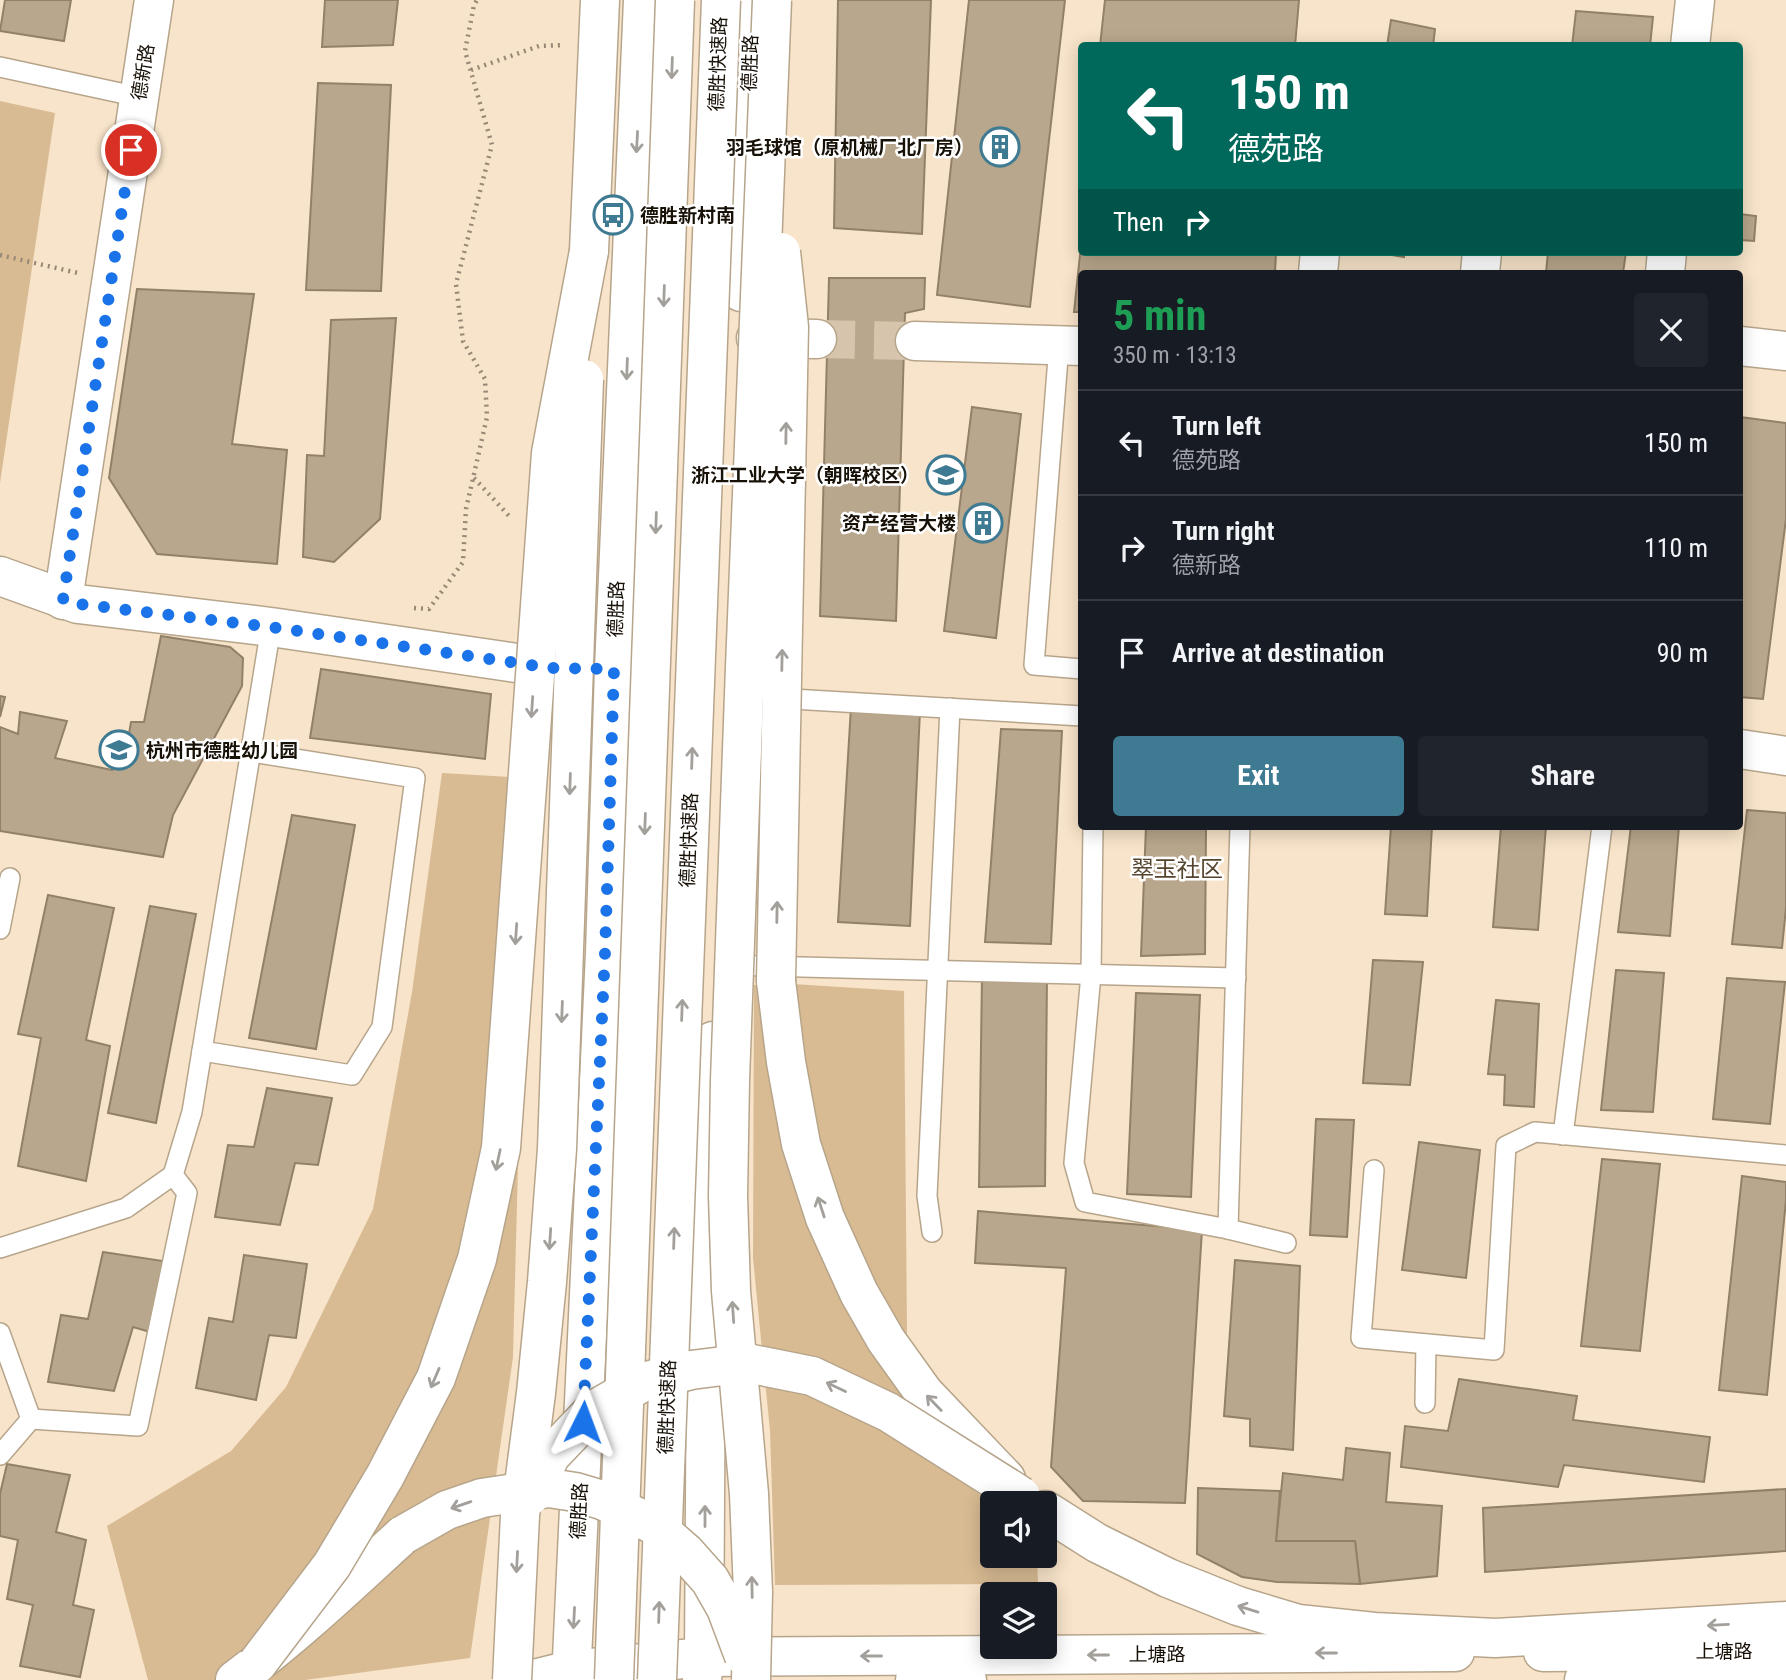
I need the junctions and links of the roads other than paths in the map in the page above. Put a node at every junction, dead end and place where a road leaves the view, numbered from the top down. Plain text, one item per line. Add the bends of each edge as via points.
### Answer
1 (154, 0) edge
2 (582, 0) edge
3 (600, 0) edge
4 (643, 0) edge
5 (675, 0) edge
6 (721, 0) edge
7 (752, 0) edge
8 (772, 0) edge
9 (1695, 0) edge
10 (1690, 42) edge
11 (0, 67) edge
12 (139, 97) junction
13 (767, 120) junction
14 (589, 251) junction
15 (739, 338) junction
16 (817, 339) tunnel mouth
17 (915, 341) tunnel mouth
18 (1070, 345) edge
19 (1743, 346) edge
20 (1786, 351) edge
21 (0, 576) edge
22 (63, 600) junction
23 (271, 627) junction
24 (551, 668) junction
25 (614, 669) junction
26 (1078, 669) edge
27 (725, 695) junction
28 (950, 708) junction
29 (1078, 716) edge
30 (1743, 749) edge
31 (251, 752) junction
32 (1786, 756) edge
33 (1093, 830) edge
34 (1240, 830) edge
35 (1601, 830) edge
36 (10, 878) dead end
37 (0, 929) edge
38 (716, 965) junction
39 (937, 970) junction
40 (1091, 974) junction
41 (1236, 978) junction
42 (202, 1051) junction
43 (1563, 1135) junction
44 (1786, 1155) edge
45 (1374, 1170) dead end
46 (173, 1175) junction
47 (1228, 1229) junction
48 (932, 1232) dead end
49 (1286, 1243) dead end
50 (0, 1248) edge
51 (0, 1333) edge
52 (1426, 1344) junction
53 (1425, 1403) dead end
54 (31, 1419) junction
55 (0, 1455) edge
56 (1014, 1491) edge
57 (1021, 1491) edge
58 (520, 1515) junction
59 (1057, 1518) edge
60 (1786, 1621) edge
61 (1786, 1650) edge
62 (1786, 1668) edge
63 (703, 1669) edge
64 (246, 1672) edge
65 (571, 1675) edge
66 (751, 1677) edge
67 (512, 1680) edge
68 (530, 1680) edge
69 (614, 1680) edge
70 (657, 1680) edge
71 (915, 1680) edge
72 (967, 1680) edge
73 (1584, 1680) edge

1 - 12 main road, 德新路
2 - 24 main road
3 - 14 main road
4 -> 25 main road, 德胜路
5 -> 69 main road, bridge
70 -> 6 main road, 德胜快速路, bridge
7 - 15 main road, 德胜路
8 - 13 main road, bridge
9 - 10 main road
11 - 12 lane
12 - 22 main road, 德新路
57 -> 13 main road, bridge via 924,1393 886,1340 825,1218 798,1130 776,981 789,327
66 -> 13 main road, bridge via 749,1494 731,1291 728,1196
14 -> 58 main road, bridge via 557,1149 536,1393
14 -> 64 main road, bridge via 551,453 501,1148 477,1259 436,1378 385,1476 332,1565
15 - 16 main road
15 - 27 main road, 德胜路
17 - 18 main road
18 - 26 lane via 1034,665
19 - 20 main road
21 - 22 main road
22 - 23 main road
23 - 24 main road
23 - 31 lane
24 - 25 main road
25 -> 65 main road, 德胜路
27 - 28 lane
27 - 38 main road, 德胜路
28 - 29 lane
28 - 39 lane
30 - 32 main road
31 - 42 lane
31 - 42 lane via 415,778 382,1027 352,1075
33 - 40 lane
34 - 41 lane
35 - 43 lane
36 - 37 lane
38 - 39 lane
63 -> 38 main road, 德胜路 via 707,1183
39 - 40 lane
39 - 48 lane via 927,1196
40 - 41 lane
40 - 47 lane via 1074,1163 1085,1202
41 - 47 lane
42 - 46 lane via 192,1111
43 - 44 lane
43 - 52 lane via 1535,1132 1506,1146 1494,1350
45 - 52 lane via 1361,1338
46 - 50 lane via 125,1208
46 - 54 lane via 187,1193 138,1426
47 - 49 lane
51 - 54 lane
52 - 53 lane
54 - 55 lane
56 -> 58 main road, bridge via 888,1412 812,1376 747,1363 643,1382 594,1410 551,1455
58 -> 67 main road, bridge
60 -> 59 main road via 1495,1637 1298,1624 1168,1578
61 -> 63 main road, 上塘路
62 - 73 main road
63 - 65 main road, 上塘路
66 -> 64 main road, bridge via 726,1608 710,1580 685,1552 654,1525 630,1512 602,1500 549,1488 482,1498 447,1510 404,1535
65 - 68 main road, 上塘路
71 - 72 main road

